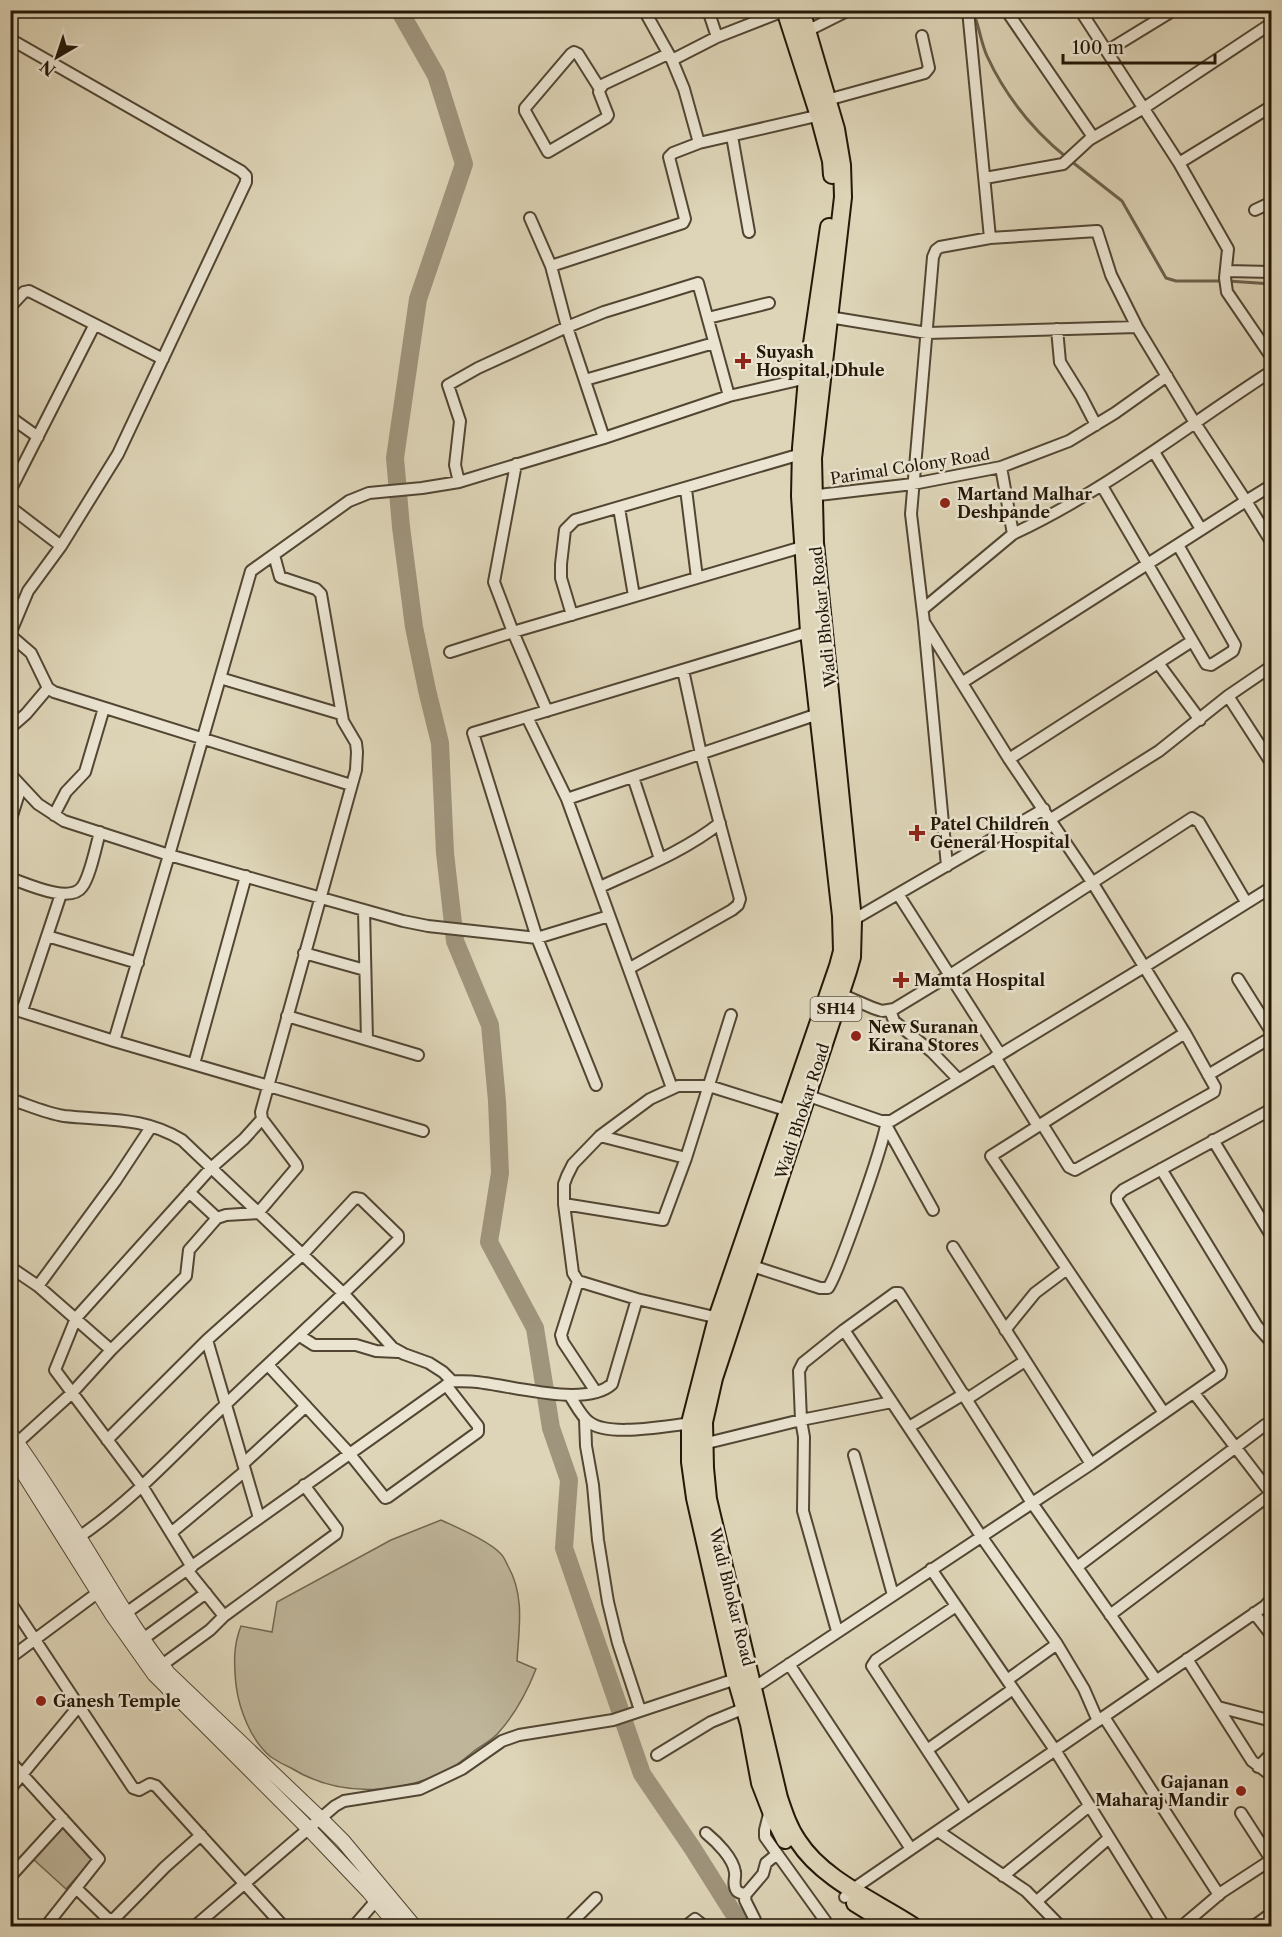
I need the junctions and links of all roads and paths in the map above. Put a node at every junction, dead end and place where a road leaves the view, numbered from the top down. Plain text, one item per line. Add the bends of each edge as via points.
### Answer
1 (644, 10) edge
2 (708, 10) edge
3 (801, 10) edge
4 (849, 10) edge
5 (1006, 10) edge
6 (1080, 10) edge
7 (1174, 10) edge
8 (786, 11) edge
9 (968, 15) edge
10 (1272, 23) edge
11 (807, 31) junction
12 (922, 36) dead end
13 (717, 37) junction
14 (10, 39) edge
15 (1107, 51) junction
16 (670, 57) junction
17 (600, 88) junction
18 (1272, 105) edge
19 (1144, 108) junction
20 (826, 110) junction
21 (732, 136) junction
22 (1093, 137) junction
23 (699, 143) junction
24 (1179, 163) junction
25 (985, 178) junction
26 (1272, 202) edge
27 (1255, 210) dead end
28 (530, 218) dead end
29 (749, 232) dead end
30 (990, 238) junction
31 (551, 266) junction
32 (1272, 272) edge
33 (1226, 274) junction
34 (769, 303) dead end
35 (10, 307) edge
36 (829, 317) junction
37 (708, 318) junction
38 (94, 326) junction
39 (567, 327) junction
40 (1137, 327) junction
41 (1057, 329) junction
42 (927, 333) junction
43 (714, 343) junction
44 (1272, 358) edge
45 (163, 359) junction
46 (1272, 371) edge
47 (1167, 376) junction
48 (807, 378) junction
49 (585, 380) junction
50 (729, 396) junction
51 (10, 417) edge
52 (1195, 423) junction
53 (1096, 425) junction
54 (38, 437) junction
55 (604, 438) junction
56 (1154, 452) junction
57 (801, 454) junction
58 (516, 464) junction
59 (1001, 467) junction
60 (459, 482) junction
61 (913, 484) junction
62 (1102, 486) junction
63 (1272, 486) edge
64 (686, 489) junction
65 (10, 490) edge
66 (806, 496) junction
67 (1246, 501) junction
68 (10, 507) edge
69 (619, 508) junction
70 (1201, 529) junction
71 (1013, 534) junction
72 (1272, 543) edge
73 (1178, 544) junction
74 (809, 545) junction
75 (62, 546) junction
76 (274, 555) junction
77 (1146, 565) junction
78 (697, 578) junction
79 (634, 596) junction
80 (10, 597) edge
81 (21, 606) junction
82 (923, 609) junction
83 (572, 615) junction
84 (924, 622) junction
85 (816, 629) junction
86 (513, 632) junction
87 (10, 635) edge
88 (1192, 641) junction
89 (450, 652) dead end
90 (1158, 663) junction
91 (1272, 666) edge
92 (683, 670) junction
93 (220, 678) junction
94 (963, 682) junction
95 (48, 688) junction
96 (1228, 696) junction
97 (104, 708) junction
98 (548, 711) junction
99 (825, 711) junction
100 (341, 714) junction
101 (526, 717) junction
102 (1200, 720) junction
103 (10, 728) edge
104 (203, 738) junction
105 (701, 754) junction
106 (1009, 759) junction
107 (1272, 764) edge
108 (10, 774) edge
109 (633, 777) junction
110 (351, 785) junction
111 (21, 787) junction
112 (567, 800) junction
113 (1044, 809) junction
114 (54, 815) junction
115 (1051, 819) junction
116 (10, 822) edge
117 (720, 823) junction
118 (100, 832) junction
119 (169, 855) junction
120 (660, 859) junction
121 (947, 866) junction
122 (246, 876) junction
123 (10, 878) edge
124 (1092, 882) junction
125 (600, 887) junction
126 (1272, 887) edge
127 (61, 894) junction
128 (898, 894) junction
129 (320, 897) junction
130 (1246, 902) junction
131 (364, 910) junction
132 (609, 916) junction
133 (853, 920) junction
134 (47, 936) junction
135 (537, 938) junction
136 (304, 953) junction
137 (138, 963) junction
138 (630, 968) junction
139 (1144, 968) junction
140 (365, 969) junction
141 (950, 975) junction
142 (1238, 979) dead end
143 (835, 992) junction
144 (10, 1008) edge
145 (890, 1010) junction
146 (22, 1011) junction
147 (287, 1016) junction
148 (731, 1016) dead end
149 (1185, 1033) junction
150 (1272, 1035) edge
151 (367, 1040) junction
152 (114, 1041) junction
153 (418, 1055) dead end
154 (997, 1056) junction
155 (194, 1064) junction
156 (1208, 1075) junction
157 (958, 1079) junction
158 (596, 1085) dead end
159 (267, 1086) junction
160 (709, 1086) junction
161 (672, 1088) junction
162 (802, 1093) junction
163 (10, 1099) edge
164 (1272, 1109) edge
165 (795, 1113) junction
166 (262, 1119) junction
167 (887, 1124) junction
168 (1040, 1125) junction
169 (151, 1127) junction
170 (423, 1131) dead end
171 (600, 1136) junction
172 (1213, 1140) junction
173 (686, 1158) junction
174 (210, 1168) junction
175 (1161, 1169) junction
176 (189, 1192) junction
177 (564, 1204) junction
178 (933, 1210) dead end
179 (258, 1213) junction
180 (217, 1218) junction
181 (1272, 1238) edge
182 (953, 1246) dead end
183 (302, 1255) junction
184 (744, 1263) junction
185 (10, 1267) edge
186 (1067, 1269) junction
187 (578, 1281) junction
188 (38, 1286) junction
189 (344, 1294) junction
190 (638, 1299) junction
191 (76, 1318) junction
192 (725, 1319) junction
193 (844, 1330) junction
194 (1005, 1330) junction
195 (300, 1336) junction
196 (207, 1340) junction
197 (1272, 1343) edge
198 (111, 1350) junction
199 (398, 1352) junction
200 (1025, 1361) junction
201 (268, 1365) junction
202 (449, 1383) junction
203 (597, 1392) junction
204 (72, 1393) junction
205 (1194, 1394) junction
206 (568, 1396) junction
207 (965, 1397) junction
208 (892, 1402) junction
209 (225, 1405) junction
210 (306, 1406) junction
211 (1164, 1413) junction
212 (585, 1419) junction
213 (801, 1420) junction
214 (697, 1423) junction
215 (1272, 1424) edge
216 (909, 1427) junction
217 (107, 1440) junction
218 (13, 1443) edge
219 (703, 1444) junction
220 (1235, 1448) junction
221 (349, 1453) junction
222 (854, 1455) dead end
223 (1091, 1464) junction
224 (244, 1468) junction
225 (304, 1485) junction
226 (142, 1486) junction
227 (1271, 1494) edge
228 (1032, 1503) junction
229 (259, 1518) junction
230 (171, 1533) junction
231 (981, 1536) junction
232 (79, 1537) junction
233 (1077, 1567) junction
234 (189, 1569) junction
235 (931, 1569) junction
236 (103, 1589) junction
237 (206, 1593) junction
238 (893, 1595) junction
239 (1272, 1598) edge
240 (10, 1602) edge
241 (112, 1603) junction
242 (957, 1606) junction
243 (126, 1613) junction
244 (1254, 1613) junction
245 (1110, 1615) junction
246 (224, 1616) junction
247 (837, 1631) junction
248 (1272, 1636) edge
249 (34, 1639) junction
250 (143, 1639) junction
251 (1057, 1644) junction
252 (10, 1658) edge
253 (1187, 1659) junction
254 (789, 1664) junction
255 (162, 1665) junction
256 (747, 1680) junction
257 (1156, 1680) junction
258 (1010, 1685) junction
259 (78, 1707) junction
260 (1218, 1707) junction
261 (745, 1708) junction
262 (635, 1712) junction
263 (1101, 1719) junction
264 (1272, 1720) edge
265 (927, 1750) junction
266 (1055, 1750) junction
267 (1272, 1753) edge
268 (657, 1755) dead end
269 (10, 1761) edge
270 (1258, 1767) junction
271 (23, 1774) junction
272 (1272, 1776) edge
273 (10, 1789) edge
274 (1089, 1806) junction
275 (770, 1810) junction
276 (967, 1811) junction
277 (1241, 1813) dead end
278 (63, 1819) junction
279 (321, 1819) junction
280 (309, 1829) junction
281 (938, 1831) junction
282 (706, 1833) dead end
283 (201, 1835) junction
284 (1109, 1838) junction
285 (911, 1849) junction
286 (777, 1854) junction
287 (1271, 1860) edge
288 (1003, 1876) junction
289 (10, 1877) edge
290 (245, 1883) junction
291 (76, 1888) junction
292 (849, 1893) junction
293 (746, 1894) junction
294 (1219, 1895) junction
295 (381, 1896) junction
296 (596, 1899) dead end
297 (1037, 1901) junction
298 (1272, 1913) edge
299 (46, 1926) edge
300 (195, 1926) edge
301 (283, 1926) edge
302 (354, 1926) edge
303 (397, 1926) edge
304 (414, 1926) edge
305 (568, 1926) edge
306 (686, 1926) edge
307 (704, 1926) edge
308 (756, 1926) edge
309 (829, 1926) edge
310 (892, 1926) edge
311 (913, 1926) edge
312 (1060, 1926) edge
313 (1164, 1926) edge
314 (1182, 1926) edge
315 (1254, 1926) edge

1 - 16 street
2 - 13 street
3 - 11 main road, Wadi Bhokar Road / SH14
4 - 11 street
5 - 22 street
6 - 15 street
7 - 15 street
8 - 13 street
8 - 20 main road, Wadi Bhokar Road / SH14
9 - 25 street
10 - 19 street
11 - 20 main road, Wadi Bhokar Road / SH14
12 - 20 street via 928,68 925,73
13 - 16 street
14 - 45 street via 246,176
15 - 19 street
16 - 17 street
16 - 23 street via 684,89
17 - 17 street via 574,52 527,104 525,111 548,152 606,118 608,111
18 - 24 street
19 - 22 street
19 - 24 street
20 - 21 street
20 - 36 main road, Wadi Bhokar Road / SH14 via 836,129 843,197
20 - 48 main road, Wadi Bhokar Road / SH14 via 832,200
21 - 23 street
21 - 29 street
22 - 25 street via 1063,164
23 - 31 street via 669,157 683,223
24 - 33 street via 1228,249
25 - 30 street
26 - 27 street
28 - 31 street
30 - 40 street via 1097,231 1111,275
30 - 42 street via 936,250
31 - 39 street
32 - 33 street
33 - 44 street via 1227,292
34 - 37 street
35 - 38 street via 29,291
36 - 42 street
36 - 66 main road, Wadi Bhokar Road / SH14
37 - 39 street via 698,283
37 - 43 street
38 - 45 street
38 - 54 street
39 - 49 street
39 - 60 street via 448,386 460,421 455,465
40 - 41 street
40 - 47 street
41 - 42 street
41 - 53 street via 1060,362
42 - 61 street
43 - 49 street
43 - 50 street
45 - 75 street via 118,454
46 - 52 street
47 - 52 street
47 - 53 street, Parimal Colony Road
48 - 50 street
48 - 57 main road, Wadi Bhokar Road / SH14
49 - 55 street
50 - 55 street
51 - 54 street
52 - 56 street
52 - 67 street
53 - 59 street, Parimal Colony Road via 1070,441
54 - 65 street
55 - 58 street
56 - 62 street
56 - 70 street
57 - 64 street
57 - 66 main road, Wadi Bhokar Road / SH14
58 - 60 street
58 - 86 street via 494,582
59 - 61 street, Parimal Colony Road
59 - 71 street
60 - 76 street via 369,493 349,501
61 - 66 street, Parimal Colony Road
61 - 82 street via 910,514
62 - 71 street
62 - 77 street
63 - 67 street
64 - 69 street
64 - 78 street
66 - 74 main road, Wadi Bhokar Road / SH14
67 - 70 street
67 - 72 street
68 - 75 street
69 - 79 street
69 - 83 street via 575,520 566,530 561,578
70 - 73 street
71 - 82 street
73 - 77 street
73 - 88 street via 1235,648 1208,666
74 - 78 street
74 - 85 main road, Wadi Bhokar Road / SH14
75 - 81 street
76 - 93 street via 250,573
76 - 100 street via 280,576 321,594
77 - 88 street
77 - 94 street
78 - 79 street
79 - 83 street
80 - 81 street
81 - 87 street
82 - 84 street
83 - 86 street
84 - 94 street
84 - 121 street
85 - 92 street
85 - 99 main road, Wadi Bhokar Road / SH14
86 - 89 street
86 - 98 street
87 - 95 street via 30,653
88 - 90 street
90 - 102 street
90 - 106 street
91 - 96 street
92 - 98 street
92 - 105 street
93 - 100 street
93 - 104 street
94 - 106 street
95 - 97 street
95 - 103 street
96 - 102 street
96 - 107 street
97 - 104 street
97 - 114 street via 85,772 66,792
98 - 101 street
99 - 105 street
99 - 133 main road, Wadi Bhokar Road / SH14
99 - 143 main road, Wadi Bhokar Road / SH14 via 842,929
100 - 110 street via 356,743 356,770
101 - 112 street
101 - 135 street via 473,733
102 - 115 street via 1159,751
104 - 110 street
104 - 119 street
105 - 109 street
105 - 117 street
106 - 113 street
108 - 111 street
109 - 112 street
109 - 120 street
110 - 129 street
111 - 114 street
111 - 116 street
112 - 125 street
113 - 115 street
113 - 121 street
114 - 118 street
115 - 124 street
117 - 120 street
117 - 138 street via 740,899 738,905
118 - 119 street
118 - 127 street via 84,885 73,894
119 - 122 street
119 - 137 street
120 - 125 street
121 - 128 street
122 - 129 street
122 - 155 street
123 - 127 street
124 - 130 street via 1192,818 1199,822
124 - 139 street
124 - 141 street
125 - 132 street
126 - 130 street
127 - 134 street
128 - 133 street
128 - 141 street
129 - 131 street
129 - 136 street
130 - 139 street
131 - 135 street via 428,926
131 - 140 street
132 - 135 street
132 - 138 street
133 - 143 main road, Wadi Bhokar Road / SH14 via 852,957
134 - 137 street
134 - 146 street
135 - 158 street
136 - 140 street
136 - 147 street
137 - 152 street
138 - 161 street
139 - 149 street
139 - 154 street
140 - 151 street
141 - 145 street
141 - 154 street
142 - 150 street
143 - 145 street via 873,1008
143 - 162 main road, Wadi Bhokar Road / SH14
144 - 146 street
145 - 157 street via 894,1021
146 - 152 street
147 - 151 street
147 - 159 street
148 - 160 street
149 - 156 street
149 - 168 street
150 - 156 street
151 - 153 street
152 - 155 street
154 - 157 street
154 - 168 street
155 - 159 street
156 - 168 street via 1214,1092 1075,1170
157 - 167 street
159 - 166 street
159 - 170 street
160 - 161 street
160 - 165 street
160 - 173 street
161 - 171 street via 650,1099
162 - 165 main road, Wadi Bhokar Road / SH14
162 - 167 street
163 - 169 street via 46,1112 136,1121
164 - 172 street
165 - 184 main road, Wadi Bhokar Road / SH14
166 - 174 street
166 - 179 street via 297,1167
167 - 178 street
167 - 184 street via 828,1288
168 - 186 street via 991,1156
169 - 174 street via 182,1140
169 - 188 street
171 - 173 street
171 - 177 street via 573,1164 564,1184
172 - 175 street
172 - 181 street
173 - 177 street via 663,1220
174 - 176 street
174 - 179 street
175 - 197 street via 1257,1326
175 - 205 street via 1118,1193 1117,1201 1221,1371
176 - 180 street
176 - 191 street
177 - 187 street via 573,1273
179 - 180 street
179 - 183 street
180 - 198 street via 189,1250 186,1276
182 - 194 street
183 - 189 street
183 - 189 street via 355,1198 361,1199 399,1238
183 - 196 street
184 - 192 main road, Wadi Bhokar Road / SH14
185 - 188 street
186 - 194 street via 1035,1293
186 - 211 street
187 - 190 street
187 - 203 street via 561,1335
188 - 191 street
189 - 195 street
189 - 199 street
190 - 192 street
190 - 203 street via 612,1384
191 - 198 street
191 - 204 street via 55,1370
192 - 214 main road, Wadi Bhokar Road / SH14
193 - 207 street via 898,1293
193 - 208 street
193 - 213 street via 800,1367
194 - 200 street
195 - 199 street via 314,1345 356,1345
195 - 201 street
196 - 209 street
196 - 217 street
198 - 204 street
199 - 202 street via 429,1363 443,1372
200 - 207 street
200 - 223 street
201 - 209 street
201 - 210 street
202 - 206 street via 480,1382
202 - 221 street
202 - 221 street via 478,1426 478,1432 388,1497 382,1496
203 - 206 street
204 - 217 street
204 - 218 street
205 - 211 street
205 - 220 street
206 - 212 street
207 - 216 street
207 - 228 street
208 - 213 street
208 - 216 street
209 - 224 street
209 - 226 street
210 - 221 street
210 - 224 street
211 - 223 street
212 - 214 street via 613,1431
212 - 262 street via 608,1602
213 - 219 street
213 - 247 street via 803,1511
214 - 219 main road, Wadi Bhokar Road / SH14
214 - 256 main road, Wadi Bhokar Road / SH14 via 690,1462 695,1498
215 - 220 street
216 - 231 street
217 - 226 street
218 - 232 street
218 - 236 street
219 - 256 main road, Wadi Bhokar Road / SH14 via 708,1499
220 - 227 street
220 - 233 street
221 - 225 street
222 - 238 street
223 - 228 street
224 - 229 street
224 - 230 street
225 - 229 street
225 - 246 street via 338,1532
226 - 230 street
226 - 232 street via 109,1517
227 - 245 street
228 - 231 street
228 - 233 street
229 - 234 street
230 - 234 street
231 - 235 street
231 - 251 street
232 - 236 street
233 - 245 street
234 - 237 street
234 - 243 street
235 - 238 street
235 - 242 street
236 - 241 street
236 - 249 street
237 - 246 street
237 - 250 street
238 - 247 street
239 - 244 street
240 - 249 street
241 - 243 street
241 - 280 street via 160,1681
242 - 258 street
242 - 265 street via 872,1666
243 - 250 street
244 - 248 street
244 - 253 street
245 - 257 street
246 - 255 street
247 - 254 street
249 - 252 street
249 - 259 street
250 - 255 street
251 - 258 street
251 - 263 street
253 - 257 street
253 - 260 street
254 - 256 street
254 - 285 street
255 - 279 street
256 - 261 main road, Wadi Bhokar Road / SH14
256 - 262 street
256 - 292 main road, Wadi Bhokar Road / SH14 via 787,1821 813,1860
257 - 263 street
258 - 265 street
258 - 266 street
259 - 271 street
259 - 283 street via 133,1788 139,1790 153,1784
260 - 264 street
260 - 270 street
261 - 268 street via 711,1722
261 - 275 main road, Wadi Bhokar Road / SH14 via 760,1783
262 - 279 street via 519,1735 420,1789 344,1801
263 - 266 street
263 - 294 street
265 - 276 street
266 - 274 street
266 - 276 street
267 - 270 street
269 - 271 street
270 - 272 street
271 - 273 street
271 - 278 street
274 - 284 street
274 - 288 street
275 - 286 street via 764,1834
275 - 292 main road, Wadi Bhokar Road / SH14 via 786,1843 803,1864
276 - 281 street
277 - 287 street
278 - 289 street
278 - 291 street via 99,1859
279 - 280 street
279 - 295 street
280 - 290 street
280 - 295 street
281 - 285 street
281 - 288 street
282 - 293 street via 732,1865 737,1891
283 - 290 street
283 - 291 street via 111,1920
284 - 297 street
284 - 313 street
285 - 292 street
286 - 293 street via 766,1863 763,1874
286 - 309 street
287 - 294 street
288 - 297 street
290 - 300 street
290 - 301 street
291 - 299 street
292 - 310 main road, Wadi Bhokar Road / SH14
292 - 311 main road, Wadi Bhokar Road / SH14
293 - 308 street
294 - 314 street
295 - 302 street
295 - 303 street
295 - 304 street
296 - 305 street
297 - 312 street
298 - 315 street
306 - 307 street via 695,1919

